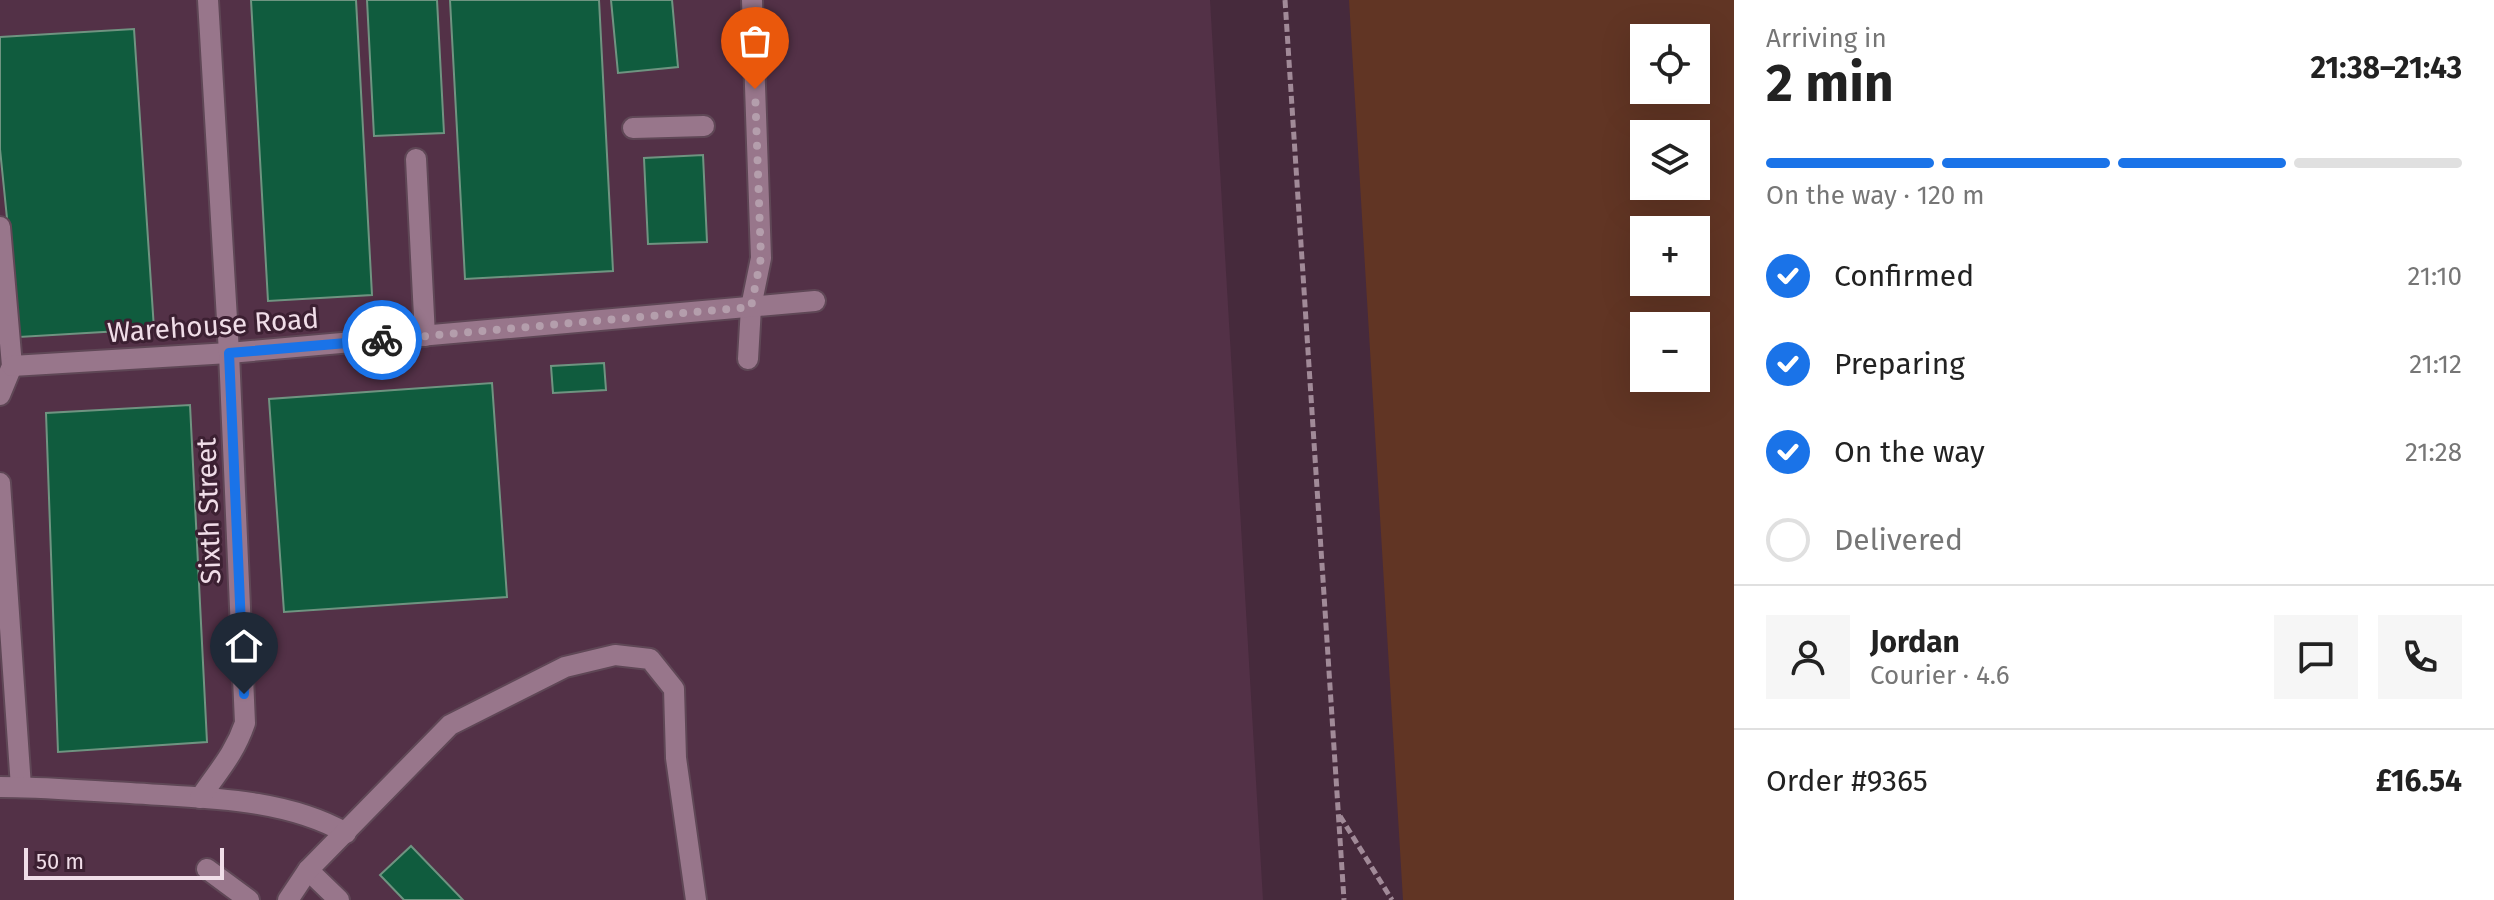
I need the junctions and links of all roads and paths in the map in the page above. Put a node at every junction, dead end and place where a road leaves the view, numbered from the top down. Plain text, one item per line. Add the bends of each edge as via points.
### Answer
1 (208, 0) edge
2 (752, 0) edge
3 (1285, 0) edge
4 (704, 126) dead end
5 (633, 128) dead end
6 (416, 159) dead end
7 (0, 227) edge
8 (815, 301) dead end
9 (751, 307) junction
10 (425, 336) junction
11 (229, 353) junction
12 (748, 359) dead end
13 (12, 366) junction
14 (0, 395) edge
15 (0, 483) edge
16 (0, 787) edge
17 (21, 787) junction
18 (200, 798) junction
19 (1339, 816) junction
20 (346, 833) junction
21 (207, 869) dead end
22 (308, 870) junction
23 (249, 900) edge
24 (288, 900) edge
25 (339, 900) edge
26 (696, 900) edge
27 (1344, 900) edge
28 (1392, 900) edge

1 - 11 street, Sixth Street
2 - 9 street via 761,258
3 - 19 path
4 - 5 street
6 - 10 street
7 - 13 street
8 - 9 street, Warehouse Road
9 - 10 street, Warehouse Road
9 - 12 street
10 - 11 street, Warehouse Road
11 - 13 street, Warehouse Road
11 - 18 street, Sixth Street via 245,723 226,766
13 - 14 street
15 - 17 street
16 - 17 street
17 - 18 street
18 - 20 street via 297,811
19 - 27 path
19 - 28 path
20 - 22 street
20 - 26 street via 450,725 565,667 615,655 650,659 674,689 676,758
21 - 23 street
22 - 24 street
22 - 25 street

